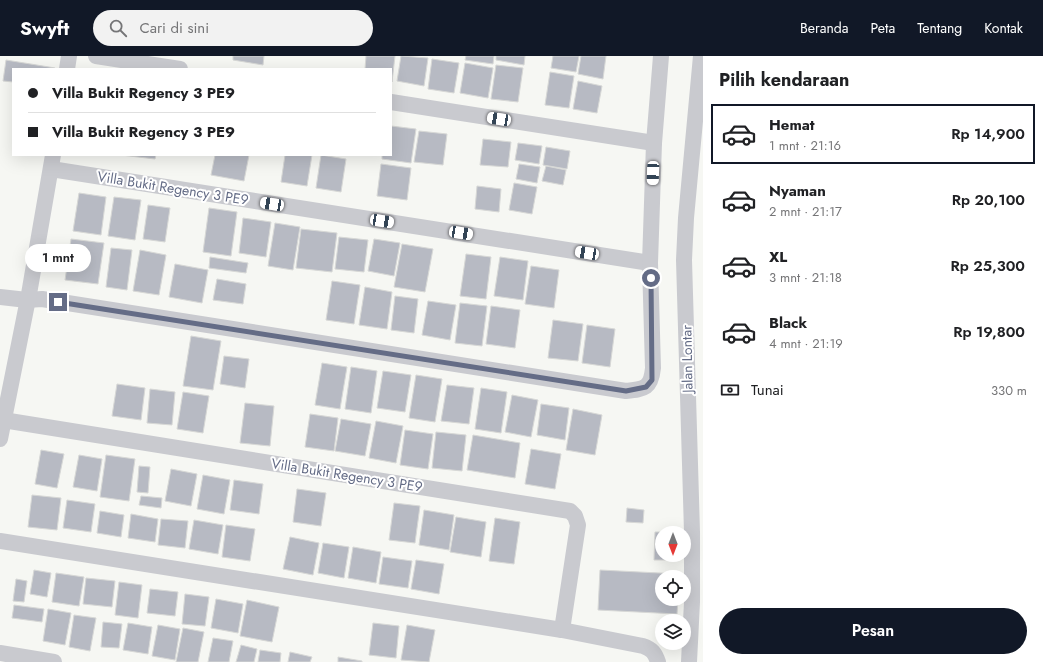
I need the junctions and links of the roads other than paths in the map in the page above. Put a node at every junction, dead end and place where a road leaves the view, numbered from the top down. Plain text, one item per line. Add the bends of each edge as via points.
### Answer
1 (69, 56) edge
2 (96, 56) edge
3 (660, 56) edge
4 (701, 56) edge
5 (67, 68) edge
6 (174, 68) edge
7 (392, 102) edge
8 (654, 143) junction
9 (52, 162) edge
10 (650, 263) junction
11 (0, 286) edge
12 (0, 298) edge
13 (33, 298) junction
14 (3, 420) junction
15 (0, 439) edge
16 (0, 541) edge
17 (562, 630) junction
18 (0, 653) edge
19 (54, 662) edge
20 (658, 662) edge
21 (689, 662) edge

1 - 5 street
2 - 6 street
3 - 8 street
4 - 21 street, Jalan Lontar via 684,260 692,540
7 - 8 street
8 - 10 street
9 - 10 street, Villa Bukit Regency 3 PE9
9 - 13 street, Villa Bukit Regency 3 PE9
10 - 13 street via 652,380 646,387 626,391
11 - 13 street
12 - 13 street
13 - 14 street, Villa Bukit Regency 3 PE9
14 - 15 street, Villa Bukit Regency 3 PE9
14 - 17 street, Villa Bukit Regency 3 PE9 via 570,511 578,525
16 - 17 street
17 - 20 street via 643,646 655,653
18 - 19 street

